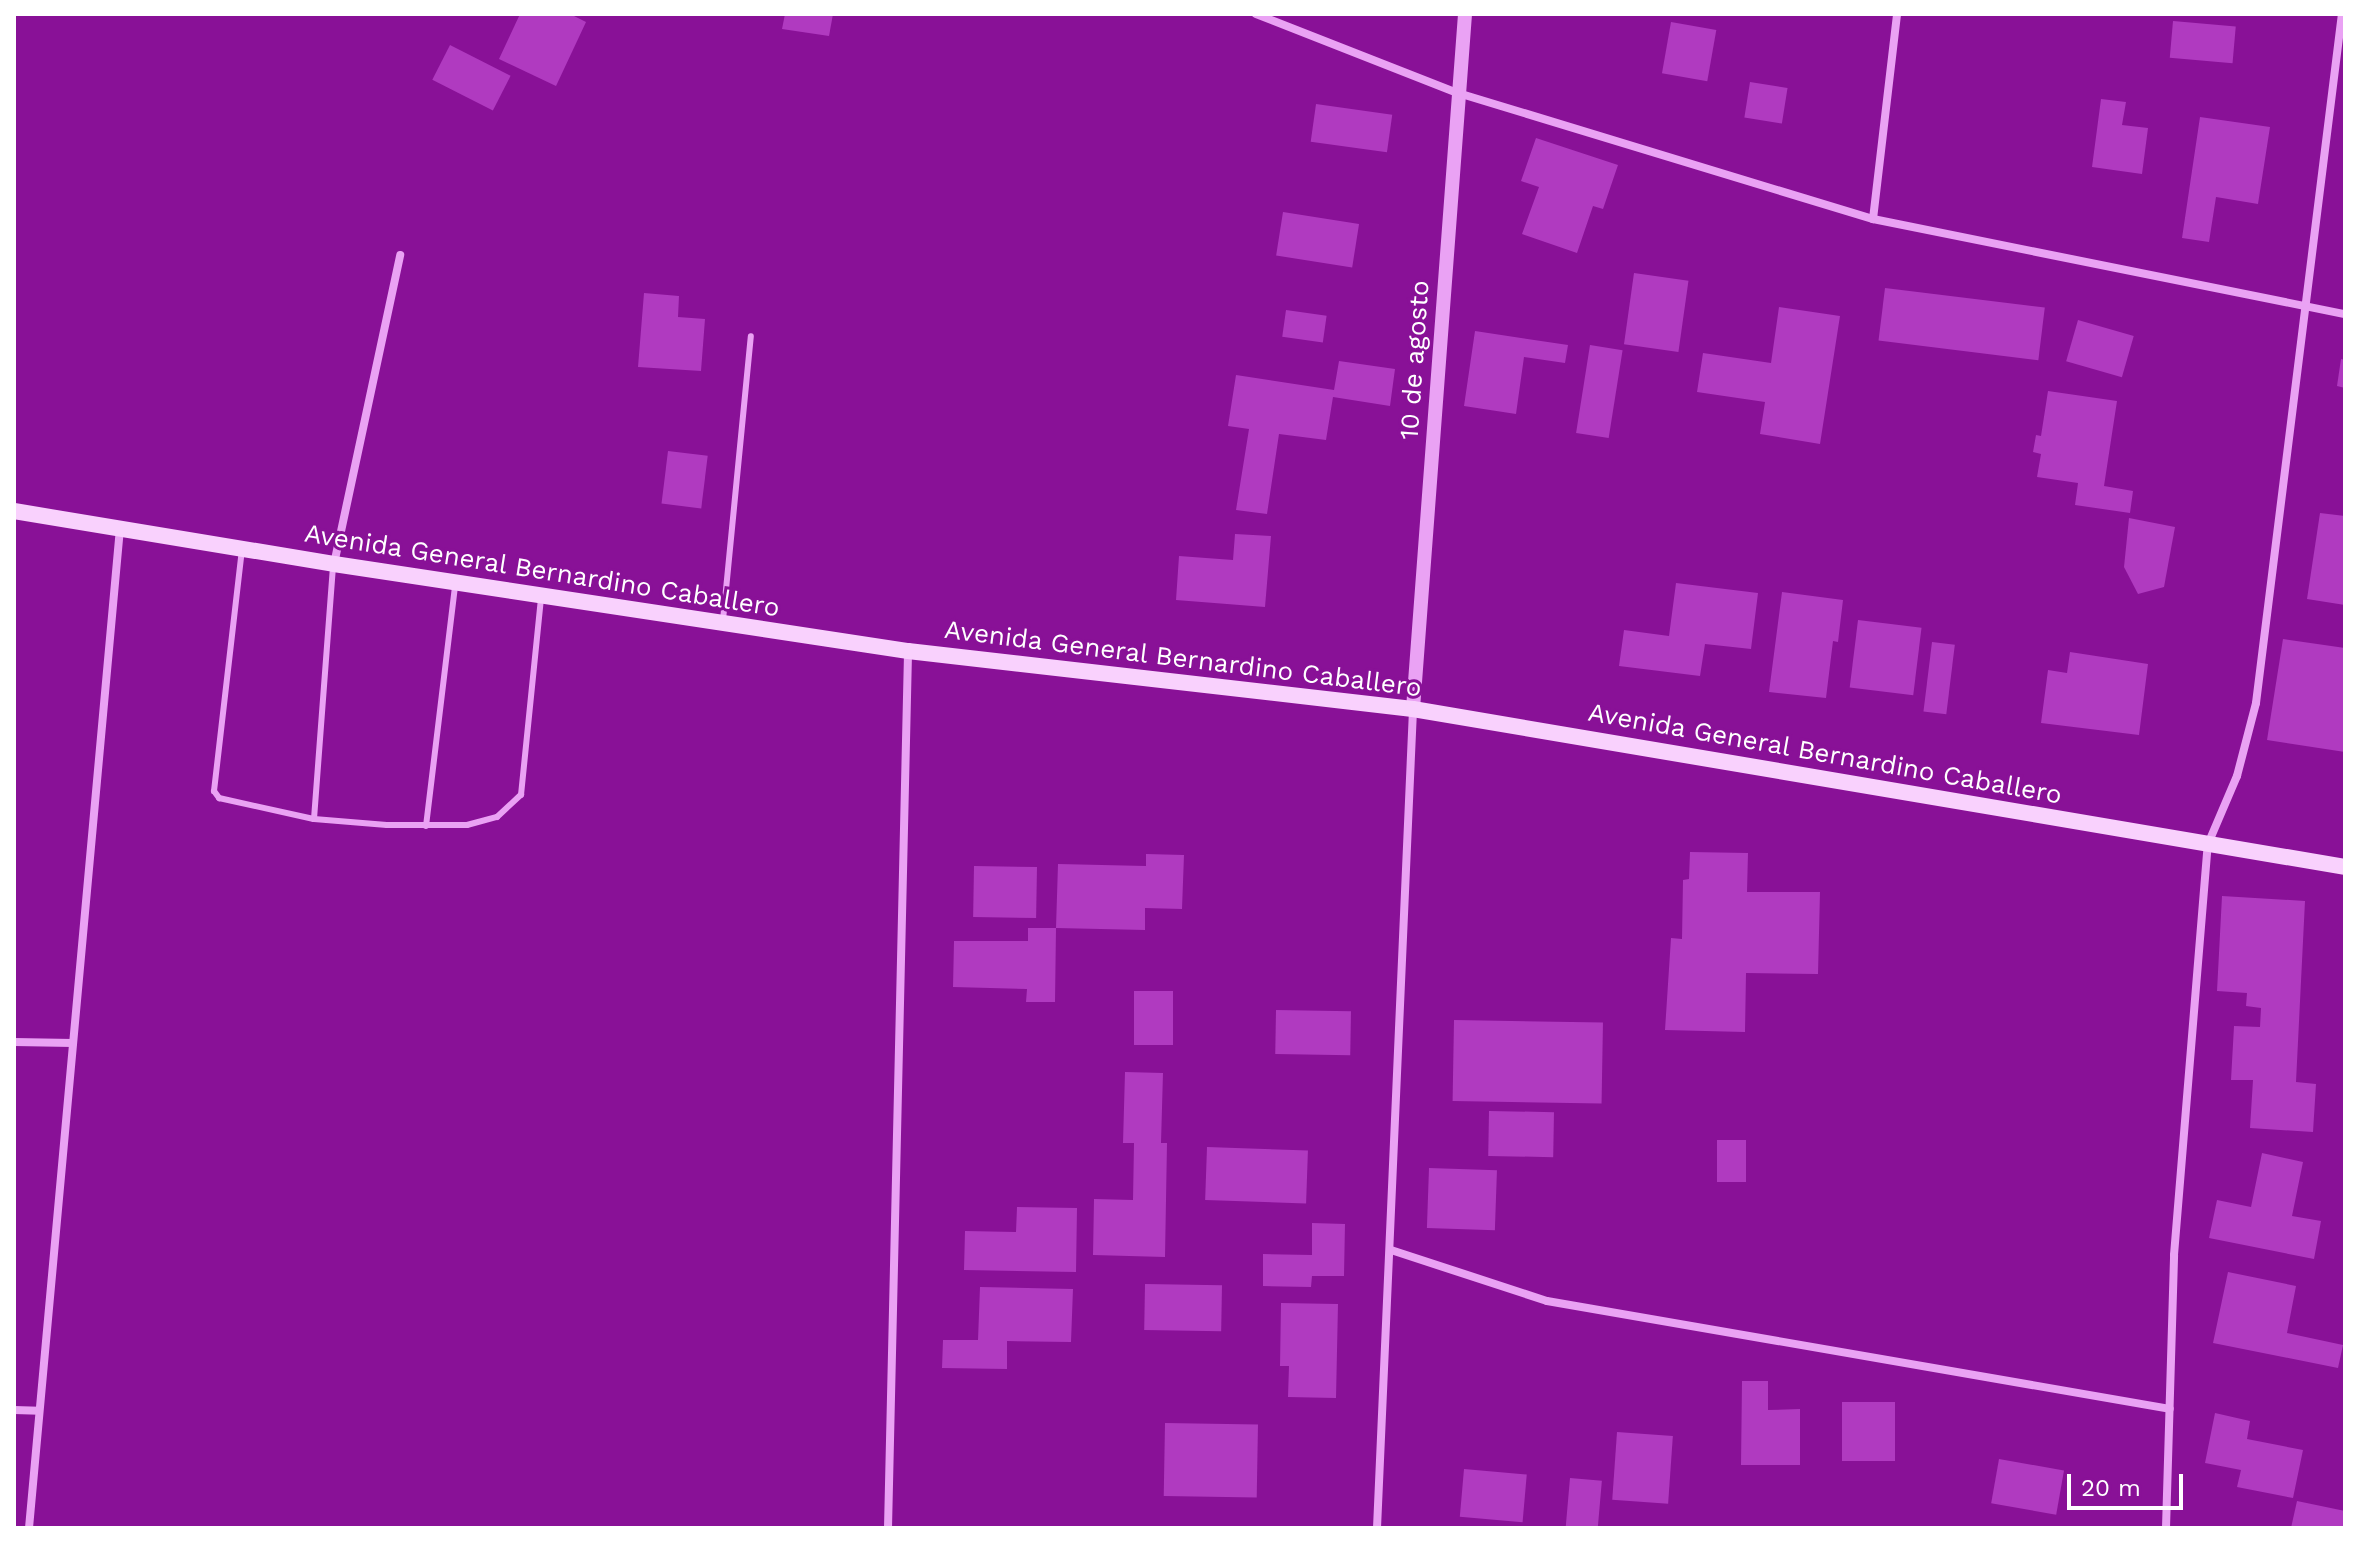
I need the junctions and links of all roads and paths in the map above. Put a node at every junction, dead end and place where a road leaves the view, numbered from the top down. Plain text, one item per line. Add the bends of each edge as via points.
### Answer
1 (1256, 14) edge
2 (1465, 14) edge
3 (1897, 14) edge
4 (2342, 14) edge
5 (1458, 93) junction
6 (1873, 219) junction
7 (400, 255) dead end
8 (2305, 307) junction
9 (2345, 314) edge
10 (751, 336) dead end
11 (14, 511) edge
12 (120, 526) junction
13 (243, 547) junction
14 (334, 564) junction
15 (456, 582) junction
16 (541, 595) junction
17 (722, 623) junction
18 (908, 651) junction
19 (1413, 709) junction
20 (314, 819) junction
21 (426, 826) junction
22 (2208, 844) junction
23 (2345, 867) edge
24 (14, 1042) edge
25 (73, 1043) junction
26 (1391, 1250) junction
27 (2170, 1409) junction
28 (14, 1410) edge
29 (39, 1411) junction
30 (29, 1528) edge
31 (888, 1528) edge
32 (1377, 1528) edge
33 (2166, 1528) edge

1 - 5 street
2 - 5 street, 10 de agosto
3 - 6 street
4 - 8 street
5 - 6 street
5 - 19 street, 10 de agosto
6 - 8 street
7 - 14 street
8 - 9 street
8 - 22 street via 2256,703 2237,776
10 - 17 lane
11 - 12 main road, Avenida General Bernardino Caballero
12 - 13 main road, Avenida General Bernardino Caballero
12 - 25 street
13 - 14 main road, Avenida General Bernardino Caballero
13 - 20 lane via 214,791 219,798
14 - 15 main road, Avenida General Bernardino Caballero
14 - 20 lane
15 - 16 main road, Avenida General Bernardino Caballero
15 - 21 lane
16 - 17 main road, Avenida General Bernardino Caballero
16 - 21 lane via 521,795 497,817 467,825
17 - 18 main road, Avenida General Bernardino Caballero
18 - 19 main road, Avenida General Bernardino Caballero
18 - 31 street
19 - 22 main road, Avenida General Bernardino Caballero
19 - 26 street
20 - 21 lane
22 - 23 main road, Avenida General Bernardino Caballero
22 - 27 street via 2174,1255
24 - 25 street
25 - 29 street
26 - 27 street via 1547,1301
26 - 32 street
27 - 33 street
28 - 29 street
29 - 30 street

